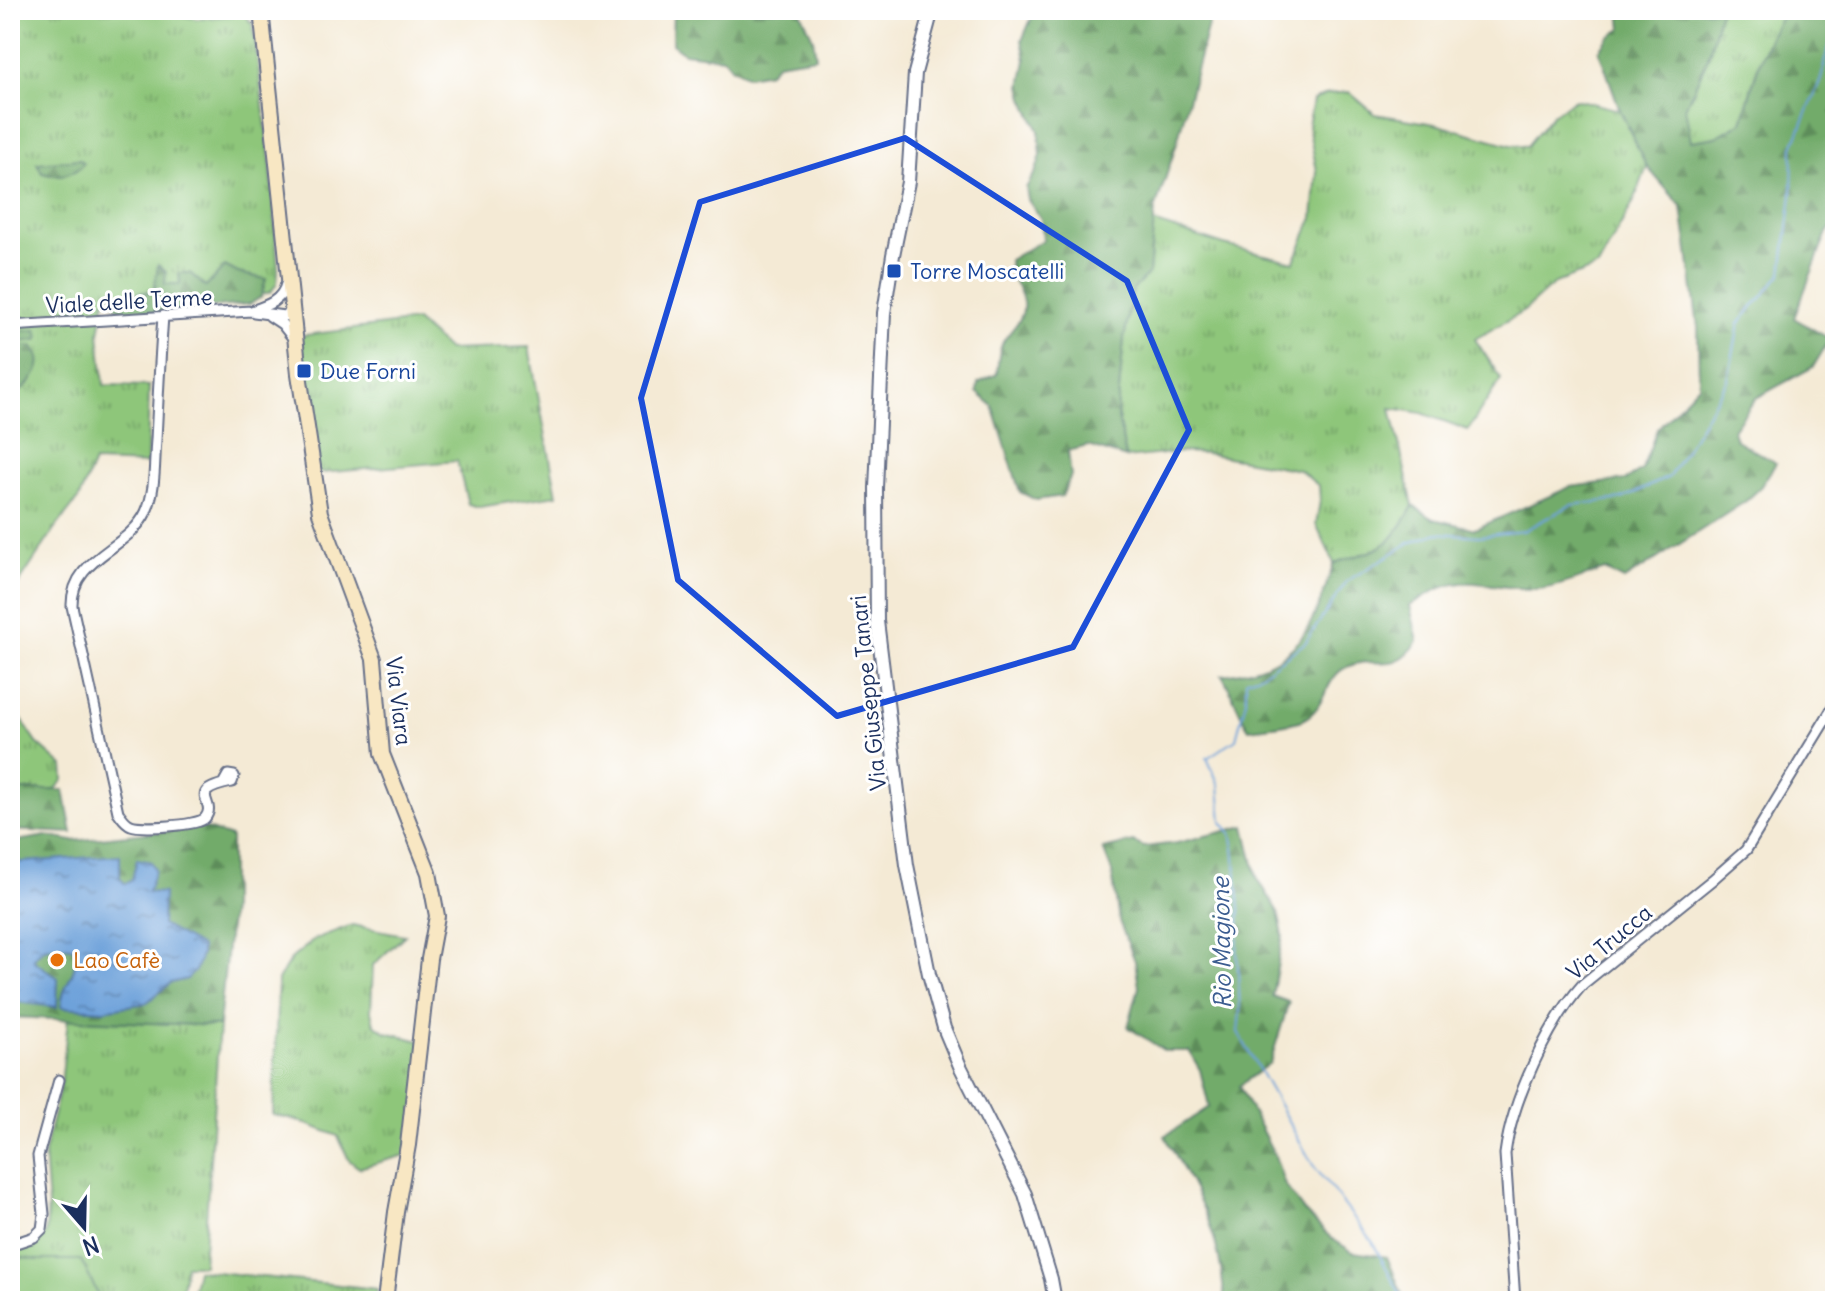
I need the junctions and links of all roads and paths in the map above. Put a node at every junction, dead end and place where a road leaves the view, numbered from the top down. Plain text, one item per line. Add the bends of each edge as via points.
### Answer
1 (261, 10) edge
2 (932, 10) edge
3 (289, 275) junction
4 (276, 300) junction
5 (292, 308) junction
6 (251, 311) junction
7 (163, 316) junction
8 (270, 316) junction
9 (10, 326) edge
10 (295, 341) junction
11 (1835, 704) edge
12 (223, 784) dead end
13 (59, 1080) dead end
14 (10, 1245) edge
15 (385, 1301) edge
16 (1055, 1301) edge
17 (1515, 1301) edge

1 - 3 main road, Via Viara
2 - 16 street, Via Giuseppe Tanari via 915,73 908,182 884,313 876,488 877,621 909,879 926,963 960,1066 1025,1194
3 - 4 street
3 - 5 main road, Via Viara
4 - 5 street
4 - 6 street, Viale delle Terme
5 - 8 street, Viale delle Terme via 284,316
5 - 10 main road, Via Viara
6 - 7 street, Viale delle Terme
6 - 8 street, Viale delle Terme
7 - 9 street, Viale delle Terme
7 - 12 street via 151,497 138,525 83,573 72,606 124,820 135,827 201,821 207,813 207,790
8 - 10 street
10 - 15 main road, Via Viara via 320,513 374,659 382,754 429,873 437,916
11 - 17 street, Via Trucca via 1746,850 1583,984 1546,1038 1507,1135
13 - 14 street via 38,1156 42,1229

